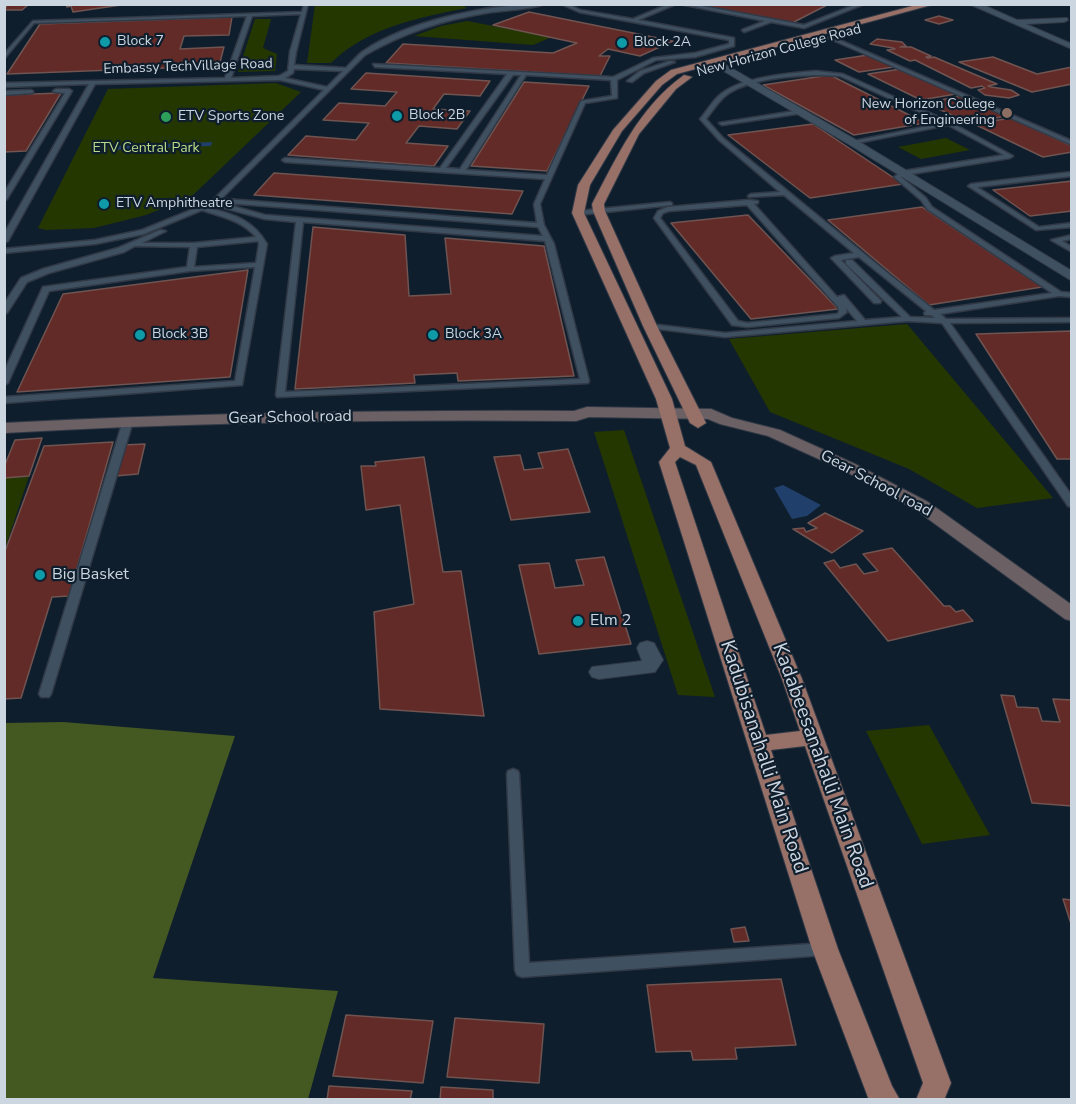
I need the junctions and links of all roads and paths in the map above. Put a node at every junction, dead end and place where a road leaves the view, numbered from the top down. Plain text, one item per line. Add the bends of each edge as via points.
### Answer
1 (304, 4) edge
2 (502, 4) edge
3 (543, 4) edge
4 (563, 4) edge
5 (674, 4) edge
6 (682, 4) edge
7 (862, 4) edge
8 (931, 4) edge
9 (942, 4) edge
10 (973, 4) edge
11 (476, 7) edge
12 (303, 12) junction
13 (473, 13) junction
14 (250, 15) junction
15 (634, 20) junction
16 (1064, 20) dead end
17 (770, 21) junction
18 (1015, 23) junction
19 (744, 31) dead end
20 (830, 37) junction
21 (1071, 46) edge
22 (695, 55) junction
23 (4, 58) edge
24 (375, 65) dead end
25 (293, 67) junction
26 (723, 67) junction
27 (831, 69) dead end
28 (348, 70) junction
29 (511, 73) junction
30 (524, 74) junction
31 (280, 78) junction
32 (776, 78) junction
33 (614, 79) junction
34 (226, 80) junction
35 (630, 81) dead end
36 (748, 82) junction
37 (93, 83) junction
38 (4, 85) edge
39 (328, 89) junction
40 (4, 93) edge
41 (783, 111) dead end
42 (801, 112) junction
43 (705, 121) junction
44 (722, 123) dead end
45 (948, 123) junction
46 (854, 143) junction
47 (1071, 143) edge
48 (285, 160) dead end
49 (442, 170) junction
50 (462, 171) junction
51 (903, 173) junction
52 (1071, 174) edge
53 (549, 177) junction
54 (786, 193) junction
55 (4, 199) edge
56 (752, 200) junction
57 (210, 204) junction
58 (599, 211) junction
59 (578, 213) junction
60 (300, 220) junction
61 (541, 225) junction
62 (1071, 225) edge
63 (1071, 237) edge
64 (5, 238) edge
65 (261, 239) junction
66 (548, 239) junction
67 (134, 245) junction
68 (194, 245) junction
69 (1071, 250) edge
70 (4, 251) edge
71 (860, 255) junction
72 (849, 262) dead end
73 (259, 265) junction
74 (190, 269) junction
75 (1071, 277) edge
76 (1059, 294) junction
77 (9, 295) edge
78 (1071, 295) edge
79 (877, 301) dead end
80 (4, 311) edge
81 (933, 311) junction
82 (908, 319) junction
83 (1071, 320) edge
84 (944, 321) junction
85 (864, 324) junction
86 (650, 326) junction
87 (4, 383) edge
88 (4, 400) edge
89 (670, 417) junction
90 (696, 418) junction
91 (128, 421) junction
92 (4, 428) edge
93 (678, 449) junction
94 (1071, 504) edge
95 (1071, 615) edge
96 (647, 648) dead end
97 (599, 672) dead end
98 (45, 694) dead end
99 (812, 737) junction
100 (758, 744) junction
101 (513, 774) dead end
102 (825, 949) junction
103 (886, 1100) edge
104 (930, 1100) edge

1 - 12 lane, Embassy TechVillage Road
2 - 11 lane
3 - 13 lane
4 - 15 lane via 579,11
5 - 15 lane
6 - 17 lane
7 - 17 lane via 804,27
8 - 59 main road, New Horizon College Road via 674,72 659,83 618,130 584,185
9 - 20 main road, New Horizon College Road
10 - 18 street
11 - 13 lane
12 - 14 lane
12 - 25 lane, Embassy TechVillage Road
13 - 28 lane via 386,39
14 - 23 lane via 33,22
14 - 34 lane
15 - 22 lane via 732,39 732,45
16 - 18 street
17 - 19 lane
18 - 21 street
20 - 26 main road, New Horizon College Road
20 - 47 lane
22 - 33 lane via 655,59
22 - 35 lane via 642,72
24 - 29 lane
25 - 28 lane
25 - 31 lane, Embassy TechVillage Road
26 - 36 street
26 - 58 main road, New Horizon College Road via 689,75 673,87 634,133 600,197
27 - 32 lane via 816,66
28 - 39 lane
29 - 30 lane
29 - 49 lane
30 - 33 lane
30 - 50 lane
31 - 34 lane, Embassy TechVillage Road
31 - 39 lane
32 - 36 lane
32 - 45 lane via 834,72
33 - 53 lane via 615,97 583,102
34 - 37 lane, Embassy TechVillage Road
36 - 42 street
36 - 43 lane via 725,93
37 - 38 lane, Embassy TechVillage Road
37 - 64 lane, Embassy TechVillage Road
39 - 57 lane
40 - 55 lane via 69,91
41 - 43 lane
42 - 44 lane
42 - 46 street
43 - 54 lane
45 - 46 lane
45 - 51 lane via 1010,156
46 - 51 street
48 - 49 lane
49 - 50 lane
50 - 53 lane
51 - 75 street
51 - 76 lane via 897,177 929,208
52 - 62 lane via 970,186 1038,229
53 - 61 lane via 537,204
54 - 56 lane
54 - 71 lane
56 - 56 lane via 668,209 657,218 735,323 839,316 842,307
56 - 58 lane
56 - 85 lane
57 - 60 lane via 265,217
57 - 61 lane
57 - 65 lane via 250,225
57 - 67 lane
57 - 70 lane via 144,232 95,242
58 - 59 lane
58 - 86 main road
59 - 89 main road
60 - 66 lane
60 - 66 lane via 280,395 585,381
61 - 66 lane
63 - 69 lane via 1055,240
65 - 68 lane
65 - 73 lane
67 - 68 lane
67 - 77 lane via 35,275
68 - 74 lane
71 - 79 lane via 834,258
71 - 81 lane
72 - 82 lane
73 - 74 lane
73 - 88 lane via 239,383
74 - 87 lane via 46,289
76 - 78 lane
76 - 81 lane
77 - 80 lane
81 - 82 lane
81 - 84 lane
82 - 84 lane
82 - 85 lane
83 - 84 lane
84 - 94 lane
85 - 86 lane via 725,335
86 - 90 main road
89 - 90 main road, Gear School road
89 - 91 main road, Gear School road via 587,420 576,416 460,415
89 - 93 main road, Kadubisanahalli Main Road
90 - 95 main road, Gear School road via 774,433 849,467 921,506
91 - 92 main road, Gear School road
91 - 98 lane
93 - 99 main road, Kadabeesanahalli Main Road via 703,462
93 - 100 main road, Kadubisanahalli Main Road via 667,462
96 - 97 street via 653,660 648,667
99 - 100 main road
99 - 104 main road, Kadabeesanahalli Main Road via 937,1083
100 - 102 main road, Kadubisanahalli Main Road
101 - 102 lane via 522,970
102 - 103 main road, Kadubisanahalli Main Road

